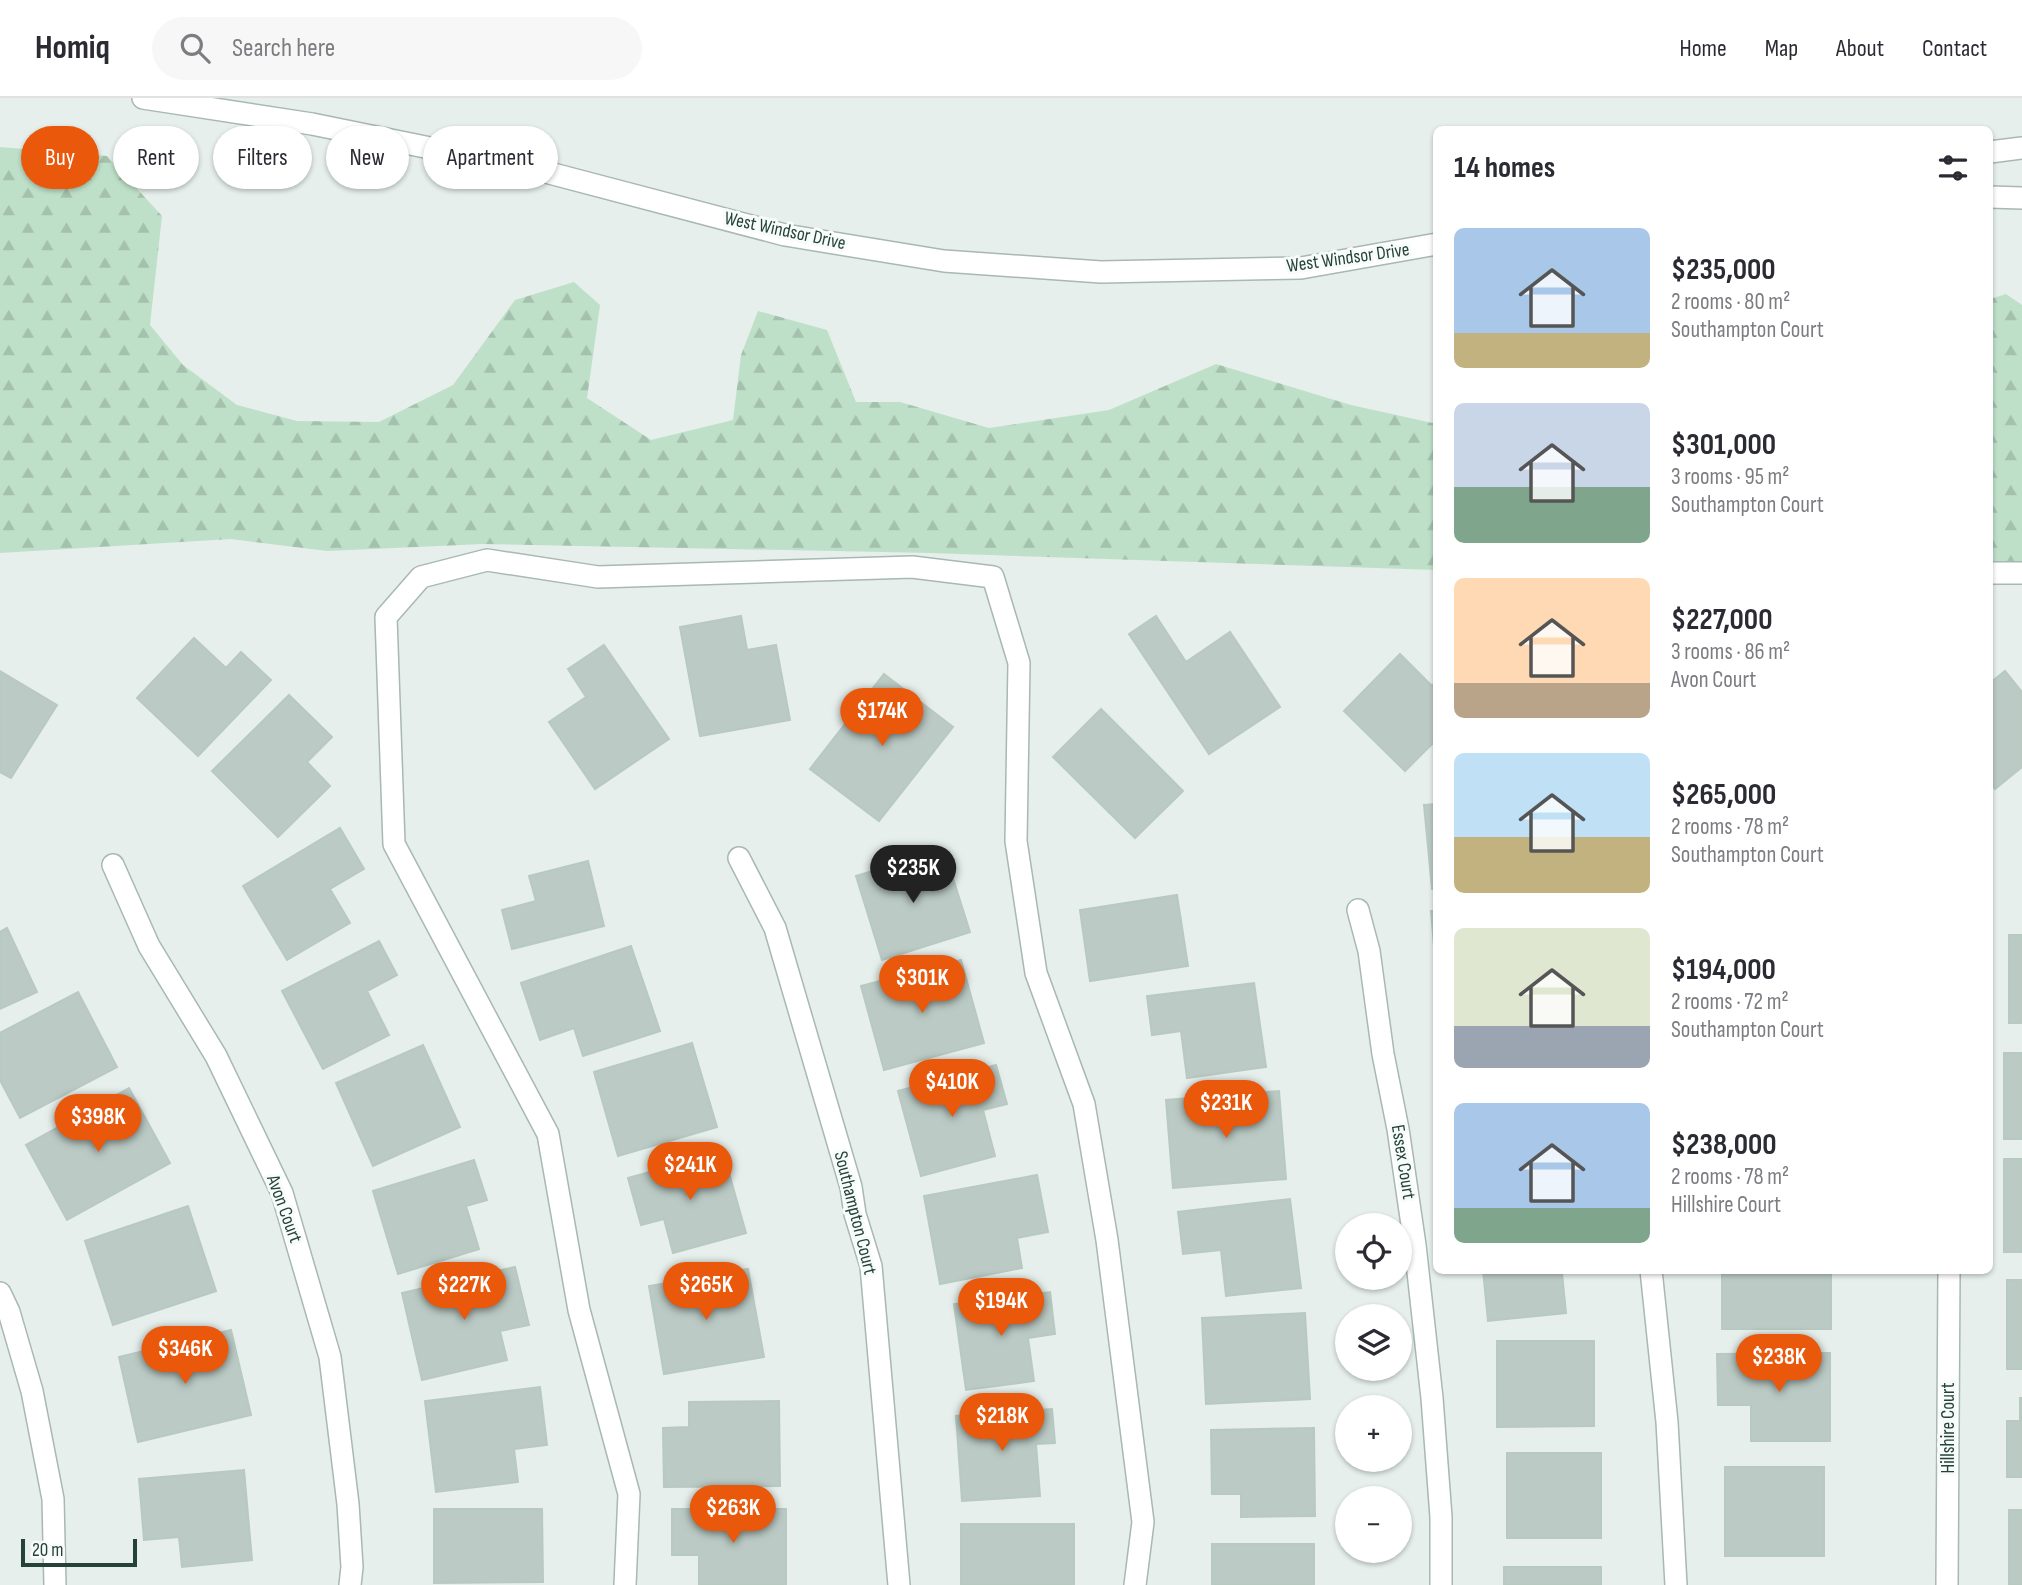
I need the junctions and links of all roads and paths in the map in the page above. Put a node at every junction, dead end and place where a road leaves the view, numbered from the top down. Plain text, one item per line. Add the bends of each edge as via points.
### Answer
1 (143, 98) edge
2 (2022, 148) edge
3 (1993, 152) edge
4 (1993, 197) edge
5 (2022, 198) edge
6 (1433, 245) edge
7 (1993, 573) edge
8 (2022, 573) edge
9 (739, 858) dead end
10 (113, 865) dead end
11 (1358, 910) dead end
12 (1651, 1274) edge
13 (1949, 1274) edge
14 (0, 1293) edge
15 (55, 1585) edge
16 (349, 1585) edge
17 (625, 1585) edge
18 (899, 1585) edge
19 (1135, 1585) edge
20 (1441, 1585) edge
21 (1676, 1585) edge
22 (1947, 1585) edge

1 - 6 street, West Windsor Drive via 312,124 512,164 785,235 944,261 1101,272 1301,268
2 - 3 street
4 - 5 street
7 - 8 street
9 - 18 street, Southampton Court via 775,928 871,1266
10 - 16 street, Avon Court via 149,946 216,1056 282,1194 330,1357 348,1504
11 - 20 street, Essex Court via 1369,951 1415,1245 1432,1398
12 - 21 street via 1667,1422
13 - 22 street, Hillshire Court
14 - 15 street via 32,1391 53,1499
17 - 19 street via 629,1494 579,1310 548,1134 394,844 386,617 421,578 487,559 598,578 912,567 993,578 1019,663 1016,841 1036,972 1084,1104 1107,1240 1143,1522

